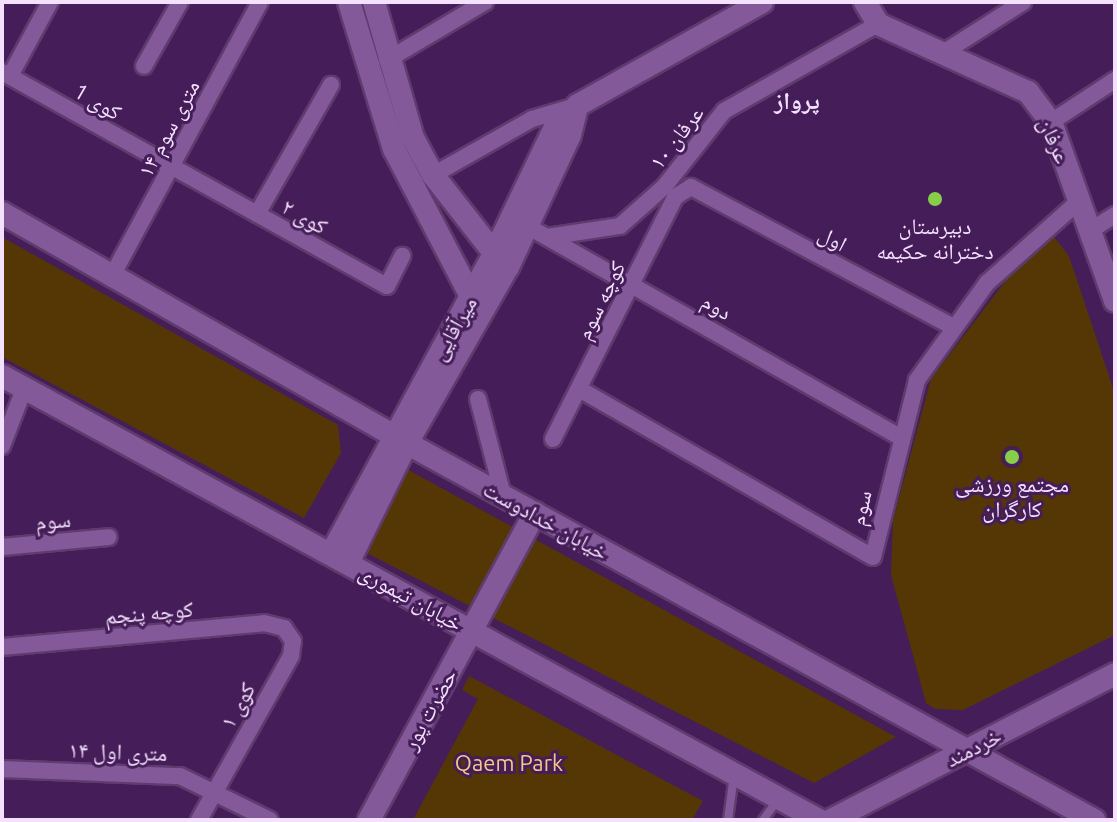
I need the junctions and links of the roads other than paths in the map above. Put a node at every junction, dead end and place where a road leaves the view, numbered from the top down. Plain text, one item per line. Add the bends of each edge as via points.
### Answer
1 (50, 2) edge
2 (180, 2) edge
3 (260, 2) edge
4 (349, 2) edge
5 (374, 2) edge
6 (485, 2) edge
7 (762, 2) edge
8 (865, 2) edge
9 (1023, 2) edge
10 (878, 24) junction
11 (943, 53) junction
12 (387, 60) junction
13 (144, 66) dead end
14 (6, 74) edge
15 (1115, 80) edge
16 (331, 85) dead end
17 (578, 105) junction
18 (1051, 122) junction
19 (172, 169) junction
20 (433, 175) junction
21 (691, 187) joint
22 (1079, 201) junction
23 (2, 213) edge
24 (257, 214) junction
25 (1115, 215) edge
26 (519, 222) junction
27 (1090, 231) junction
28 (547, 237) junction
29 (402, 256) dead end
30 (500, 262) junction
31 (113, 274) junction
32 (633, 283) junction
33 (478, 301) junction
34 (1115, 301) edge
35 (953, 327) junction
36 (2, 376) edge
37 (24, 389) junction
38 (581, 390) junction
39 (478, 399) dead end
40 (899, 436) junction
41 (400, 439) junction
42 (553, 439) dead end
43 (2, 446) edge
44 (503, 496) junction
45 (535, 513) junction
46 (109, 537) dead end
47 (2, 547) edge
48 (339, 558) junction
49 (472, 630) junction
50 (293, 641) joint
51 (2, 647) edge
52 (1110, 680) edge
53 (964, 752) junction
54 (2, 769) edge
55 (734, 774) junction
56 (215, 790) junction
57 (779, 798) junction
58 (199, 820) edge
59 (270, 820) edge
60 (369, 820) edge
61 (728, 820) edge
62 (763, 820) edge
63 (819, 820) edge
64 (831, 820) edge
65 (1094, 820) edge

1 - 14 street
2 - 13 street
3 - 19 street, ۱۴ متری سوم
4 - 33 street via 394,149
5 - 12 street
6 - 12 street
7 - 17 street
8 - 10 street
9 - 11 street
10 - 11 street, عرفان
10 - 28 street, عرفان ۱۰ via 724,111 664,187 620,226
11 - 18 street, عرفان via 1028,92
12 - 20 street via 413,138
14 - 19 street, کوی 1
15 - 18 street
16 - 24 street
17 - 20 street via 532,119
17 - 26 street, میرآقایی via 570,135
18 - 22 street, عرفان
19 - 24 street, کوی ۲
19 - 31 street, ۱۴ متری سوم
20 - 30 street
21 - 32 street, کوچه سوم via 675,197
21 - 35 street, اول
22 - 27 street, عرفان
22 - 35 street, سوم via 987,283
23 - 31 street, خیابان خدادوست
24 - 29 street, کوی ۲ via 387,286
25 - 27 street
26 - 28 street, دوم
26 - 30 street, میرآقایی
27 - 34 street, عرفان
28 - 32 street, دوم
30 - 33 street, میرآقایی
31 - 41 street, خیابان خدادوست
32 - 38 street, کوچه سوم
32 - 40 street, دوم
33 - 41 street, میرآقایی
35 - 40 street, سوم via 917,380
36 - 37 street, خیابان تیموری
37 - 43 street
37 - 48 street, خیابان تیموری
38 - 40 street, سوم via 873,557
38 - 42 street, کوچه سوم
39 - 44 street
41 - 44 street, خیابان خدادوست
41 - 48 street, میرآقایی
44 - 45 street, خیابان خدادوست
45 - 49 street, حضرت پور
45 - 53 street, خیابان خدادوست
46 - 47 street, سوم
48 - 49 street, خیابان تیموری
49 - 55 street, خیابان تیموری
49 - 60 street, حضرت پور
50 - 51 street, کوچه پنجم via 284,628 264,623
50 - 56 street, کوی ۱ via 291,656
52 - 53 street, خردمند
53 - 64 street, خردمند
53 - 65 street, خیابان خدادوست
54 - 56 street, ۱۴ متری اول via 155,772
55 - 57 street, خیابان تیموری
55 - 61 lane
56 - 58 street, کوی ۱
56 - 59 street, ۱۴ متری اول
57 - 62 lane
57 - 63 street, خیابان تیموری

